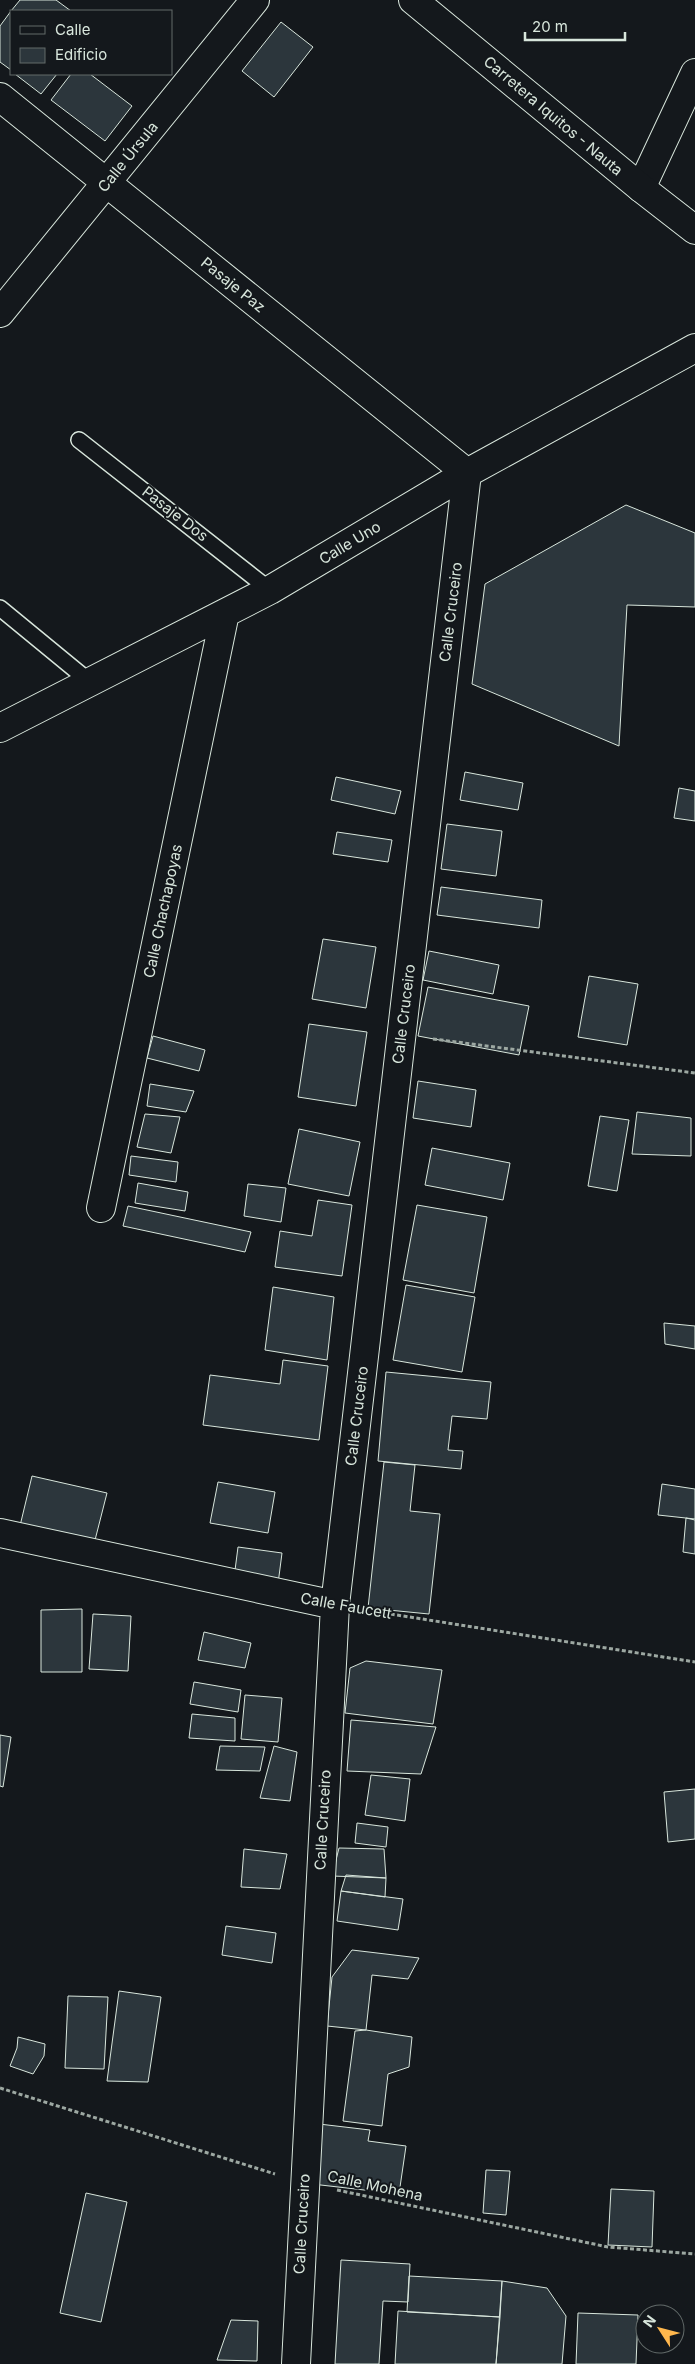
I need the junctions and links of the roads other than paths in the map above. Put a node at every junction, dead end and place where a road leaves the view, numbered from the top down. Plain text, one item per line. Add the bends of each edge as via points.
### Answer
1 (254, 0) edge
2 (413, 0) edge
3 (695, 73) edge
4 (0, 97) edge
5 (107, 183) junction
6 (641, 188) junction
7 (695, 230) edge
8 (0, 313) edge
9 (695, 348) edge
10 (79, 440) dead end
11 (467, 473) junction
12 (270, 590) junction
13 (0, 608) edge
14 (225, 613) junction
15 (90, 682) junction
16 (0, 728) edge
17 (101, 1208) dead end
18 (0, 1533) edge
19 (335, 1605) junction
20 (296, 2364) edge

1 - 5 street, Calle Úrsula
2 - 6 street, Carretera Iquitos - Nauta
3 - 6 street
4 - 5 street, Pasaje Paz
5 - 8 street, Calle Úrsula
5 - 11 street, Pasaje Paz
6 - 7 street, Carretera Iquitos - Nauta
9 - 11 street, Calle Uno
10 - 12 lane, Pasaje Dos
11 - 12 street, Calle Uno
11 - 19 street, Calle Cruceiro
12 - 14 street, Calle Uno
13 - 15 lane
14 - 15 street, Calle Uno
14 - 17 street, Calle Chachapoyas
15 - 16 street, Calle Uno
18 - 19 street, Calle Faucett
19 - 20 street, Calle Cruceiro

